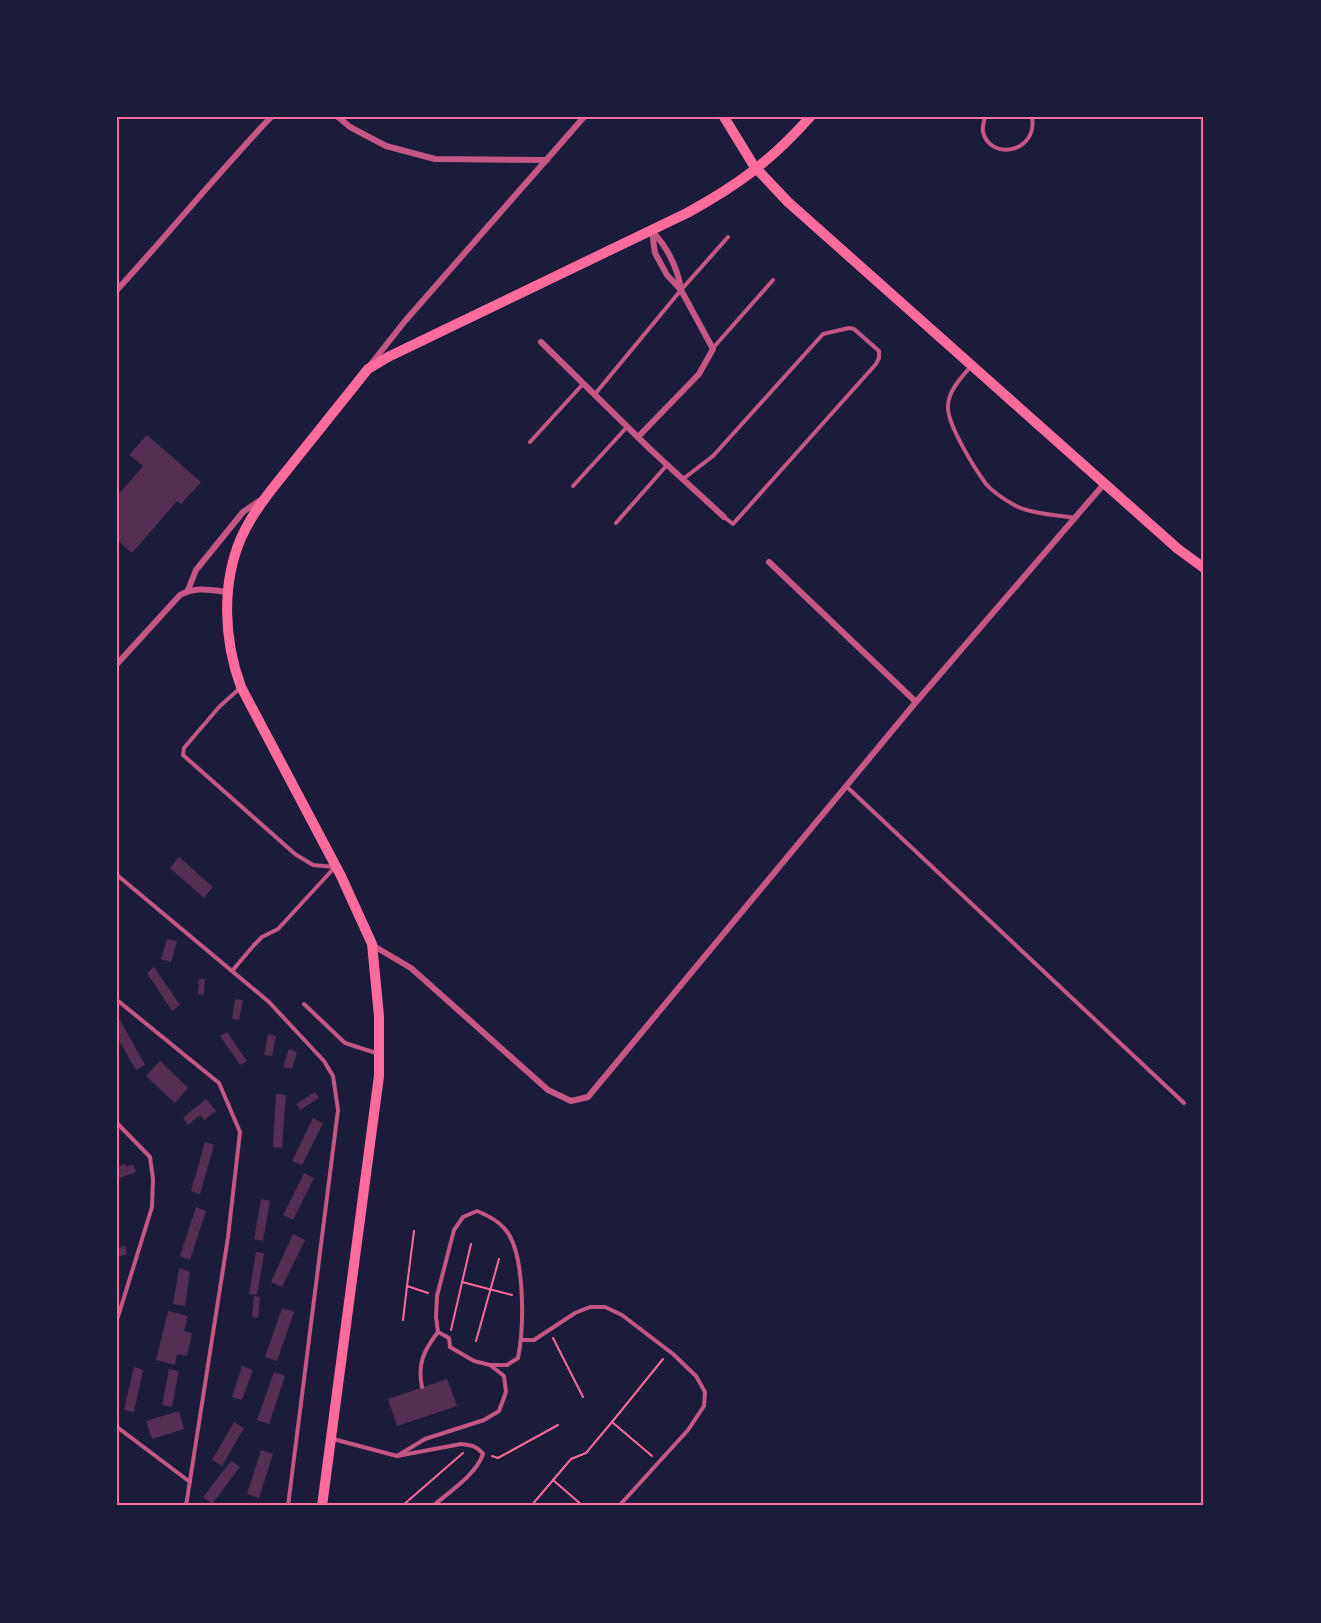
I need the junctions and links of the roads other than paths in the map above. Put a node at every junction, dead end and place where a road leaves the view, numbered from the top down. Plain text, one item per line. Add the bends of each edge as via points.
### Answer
1 (271, 117) edge
2 (338, 117) edge
3 (584, 117) edge
4 (724, 117) edge
5 (810, 117) edge
6 (985, 117) edge
7 (1032, 117) edge
8 (548, 160) junction
9 (652, 231) junction
10 (728, 237) dead end
11 (772, 280) dead end
12 (117, 290) edge
13 (681, 290) junction
14 (541, 342) dead end
15 (713, 349) junction
16 (971, 365) junction
17 (368, 369) junction
18 (583, 384) junction
19 (594, 395) junction
20 (627, 427) junction
21 (638, 437) junction
22 (530, 442) dead end
23 (667, 465) junction
24 (683, 479) junction
25 (1104, 484) junction
26 (573, 486) dead end
27 (265, 497) junction
28 (724, 517) joint
29 (1075, 518) junction
30 (616, 523) dead end
31 (769, 562) dead end
32 (1204, 568) edge
33 (188, 590) junction
34 (228, 592) junction
35 (117, 664) edge
36 (241, 687) junction
37 (916, 702) junction
38 (846, 786) junction
39 (336, 867) junction
40 (117, 875) edge
41 (372, 944) junction
42 (232, 971) junction
43 (117, 1000) edge
44 (304, 1004) dead end
45 (379, 1053) junction
46 (1184, 1103) dead end
47 (117, 1123) edge
48 (117, 1320) edge
49 (438, 1332) junction
50 (522, 1340) junction
51 (490, 1365) junction
52 (422, 1388) dead end
53 (117, 1427) edge
54 (331, 1438) junction
55 (397, 1455) junction
56 (190, 1482) junction
57 (186, 1506) edge
58 (288, 1506) edge
59 (322, 1506) edge
60 (433, 1506) edge
61 (619, 1506) edge

1 - 12 street
2 - 8 street via 386,146 435,159
3 - 8 street
4 - 16 main road via 754,166 788,202
5 - 9 main road via 759,168 723,194
6 - 7 lane via 983,131 989,142 1010,150 1022,146 1029,137
8 - 17 street via 405,321
9 - 13 street via 663,242 677,269
9 - 13 street via 655,253
9 - 17 main road
10 - 13 lane
11 - 15 lane
13 - 15 street
13 - 19 lane
14 - 18 street
15 - 21 street via 699,374
16 - 25 main road
16 - 29 lane via 951,394 947,413 962,446 987,484 1017,507
17 - 27 main road
18 - 19 street
18 - 22 lane
19 - 20 street
20 - 21 street
20 - 26 lane
21 - 23 street
23 - 24 street
23 - 30 lane
24 - 28 street
24 - 28 lane via 713,456 823,334 854,329 879,351 876,364 733,524
25 - 29 street
25 - 32 main road
27 - 33 street via 243,512 196,570
27 - 34 main road via 241,538
29 - 37 street
31 - 37 street
33 - 34 street
33 - 35 street
34 - 36 main road via 227,636
36 - 39 main road
36 - 39 lane via 219,707 183,754 295,854 312,865
37 - 38 street
38 - 41 street via 588,1097 571,1101 548,1090 411,968
38 - 46 lane
39 - 41 main road
39 - 42 lane
40 - 42 lane
41 - 45 main road
42 - 58 lane via 269,1002 324,1061 336,1087 338,1110
43 - 56 lane via 219,1083 240,1132
44 - 45 lane via 345,1043
45 - 54 main road
47 - 48 lane via 150,1157 153,1179 152,1207
49 - 50 lane via 437,1296 454,1230 464,1217 477,1211 506,1229 516,1248
49 - 51 lane via 449,1338 450,1347 461,1355
49 - 52 lane via 420,1364
50 - 51 lane via 518,1358 507,1365
50 - 61 lane via 534,1340 590,1307 606,1307 673,1354 696,1376 705,1392 704,1406 688,1430
51 - 55 lane via 504,1376 506,1392 499,1411 484,1420 425,1439
53 - 56 lane
54 - 55 lane
54 - 59 main road
55 - 60 lane via 461,1444 479,1449 483,1455 481,1462
56 - 57 lane

